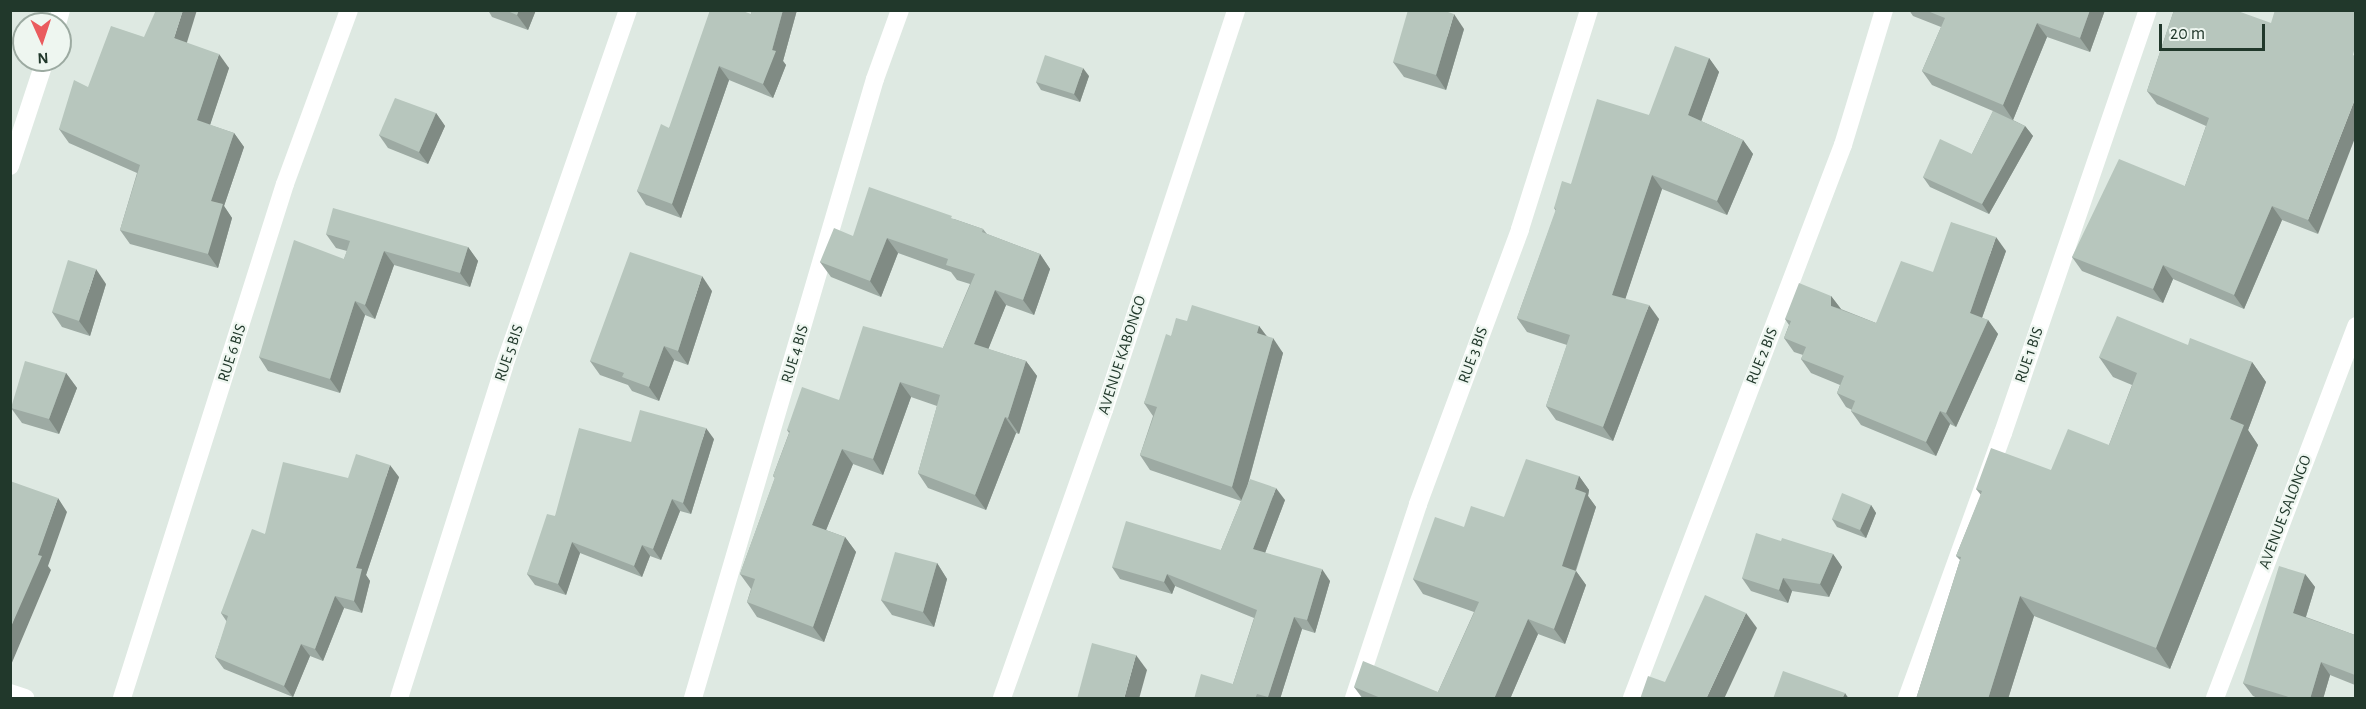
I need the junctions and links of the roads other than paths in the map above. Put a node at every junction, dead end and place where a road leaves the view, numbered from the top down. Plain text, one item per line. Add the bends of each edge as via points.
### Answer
1 (349, 10) edge
2 (628, 10) edge
3 (900, 10) edge
4 (1236, 10) edge
5 (1589, 10) edge
6 (1884, 10) edge
7 (2148, 10) edge
8 (41, 72) edge
9 (10, 166) edge
10 (2355, 326) edge
11 (10, 693) edge
12 (25, 699) edge
13 (122, 699) edge
14 (399, 699) edge
15 (693, 699) edge
16 (1002, 699) edge
17 (1354, 699) edge
18 (1632, 699) edge
19 (1907, 699) edge
20 (2215, 699) edge

1 - 13 street, RUE 6 BIS via 285,184
2 - 14 street, RUE 5 BIS via 504,366
3 - 15 street, RUE 4 BIS via 875,79
4 - 16 street, AVENUE KABONGO via 1108,399
5 - 17 street, RUE 3 BIS via 1520,229 1418,504
6 - 18 street, RUE 2 BIS via 1843,145
7 - 19 street, RUE 1 BIS
8 - 9 street
10 - 20 street, AVENUE SALONGO
11 - 12 street

